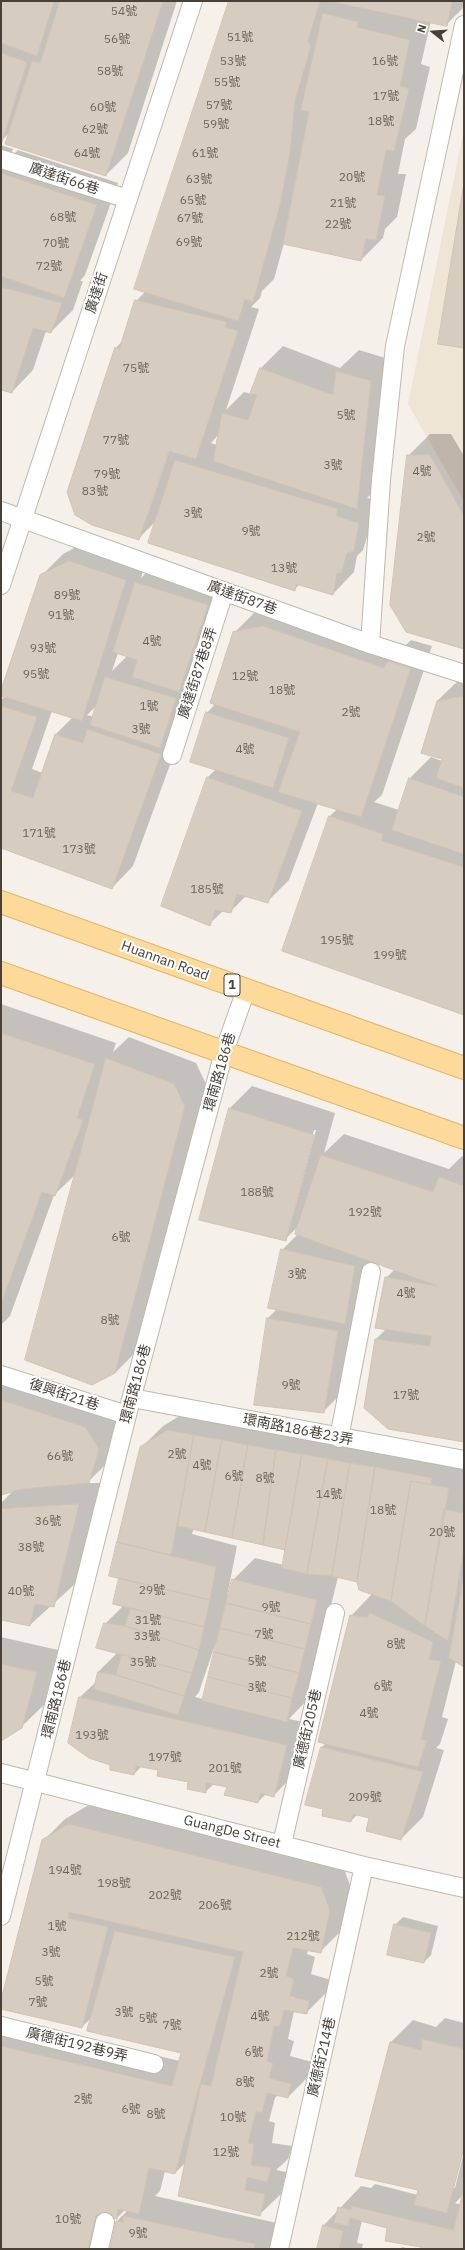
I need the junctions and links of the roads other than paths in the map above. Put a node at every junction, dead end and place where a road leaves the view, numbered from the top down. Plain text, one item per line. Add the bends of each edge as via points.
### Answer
1 (193, 1) edge
2 (464, 26) edge
3 (1, 159) edge
4 (128, 199) junction
5 (1, 511) edge
6 (22, 518) junction
7 (1, 585) edge
8 (224, 592) junction
9 (370, 644) junction
10 (464, 674) edge
11 (172, 755) dead end
12 (1, 902) edge
13 (1, 973) edge
14 (246, 990) junction
15 (224, 1052) junction
16 (464, 1068) edge
17 (464, 1138) edge
18 (371, 1272) dead end
19 (1, 1375) edge
20 (130, 1407) junction
21 (339, 1438) junction
22 (464, 1460) edge
23 (335, 1613) dead end
24 (1, 1773) edge
25 (36, 1782) junction
26 (282, 1844) junction
27 (364, 1866) junction
28 (464, 1888) edge
29 (1, 1916) edge
30 (1, 2026) edge
31 (154, 2064) dead end
32 (105, 2222) dead end
33 (99, 2249) edge
34 (279, 2249) edge

1 - 4 lane, 廣達街
2 - 9 lane via 395,346 381,480
3 - 4 lane, 廣達街66巷
4 - 6 lane, 廣達街
5 - 6 lane, 廣達街87巷
6 - 7 lane, 廣達街
6 - 8 lane, 廣達街87巷
8 - 9 lane, 廣達街87巷
8 - 11 lane, 廣達街87巷8弄
9 - 10 lane, 廣達街87巷
12 - 14 main road, Huannan Road / 1
13 - 15 main road
14 - 15 lane, 環南路186巷
14 - 16 main road, Huannan Road / 1
15 - 17 main road
15 - 20 lane, 環南路186巷
18 - 21 lane
19 - 20 lane, 復興街21巷
20 - 21 lane, 環南路186巷23弄
20 - 25 lane, 環南路186巷
21 - 22 lane, 環南路186巷23弄
23 - 26 lane, 廣德街205巷
24 - 25 lane, GuangDe Street
25 - 26 lane, GuangDe Street
25 - 29 lane, 環南路186巷
26 - 27 lane, GuangDe Street
27 - 28 lane, GuangDe Street
27 - 34 lane, 廣德街214巷
30 - 31 lane, 廣德街192巷9弄
32 - 33 lane

